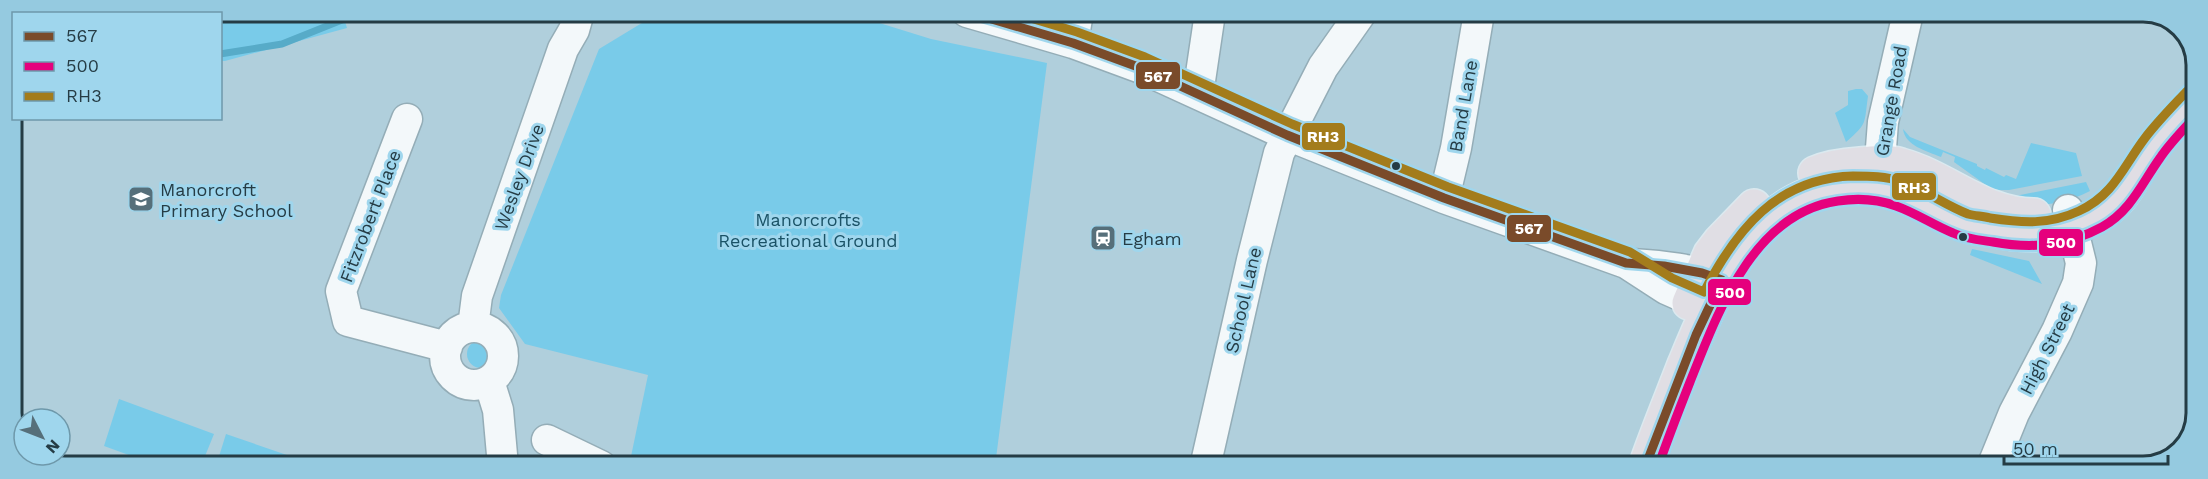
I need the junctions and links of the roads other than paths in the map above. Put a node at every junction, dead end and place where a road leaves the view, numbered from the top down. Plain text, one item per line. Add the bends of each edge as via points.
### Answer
1 (579, 23) edge
2 (1005, 23) edge
3 (1074, 23) edge
4 (1209, 23) edge
5 (1354, 23) edge
6 (1477, 23) edge
7 (1906, 23) edge
8 (1067, 41) junction
9 (1198, 94) junction
10 (2185, 110) edge
11 (407, 118) dead end
12 (1287, 135) junction
13 (1879, 176) junction
14 (1444, 198) junction
15 (2071, 218) junction
16 (1706, 290) junction
17 (473, 327) junction
18 (447, 347) junction
19 (489, 381) junction
20 (548, 440) dead end
21 (502, 456) edge
22 (581, 456) edge
23 (1207, 456) edge
24 (1638, 456) edge
25 (1649, 456) edge
26 (1996, 456) edge

1 - 17 street, Wesley Drive via 563,49 477,296
2 - 8 street
3 - 8 street
4 - 9 street
5 - 12 street, School Lane via 1323,67
6 - 14 street, Band Lane
7 - 13 street, Grange Road via 1883,122
8 - 9 street
9 - 12 street
10 - 15 main road via 2143,161 2085,203
11 - 18 street, Fitzrobert Place via 341,291 348,321
12 - 14 street
12 - 23 street, School Lane via 1252,260
13 - 15 main road via 1900,164 1996,210
13 - 16 main road via 1809,194 1791,203 1755,233
14 - 16 street via 1626,263 1666,289
15 - 26 street, High Street via 2081,263 2078,283
16 - 24 main road
16 - 25 main road
17 - 18 street via 459,332
17 - 19 street via 485,329 501,345 502,364
18 - 19 street via 445,361 456,379 476,385
19 - 21 street via 498,410
20 - 22 street

